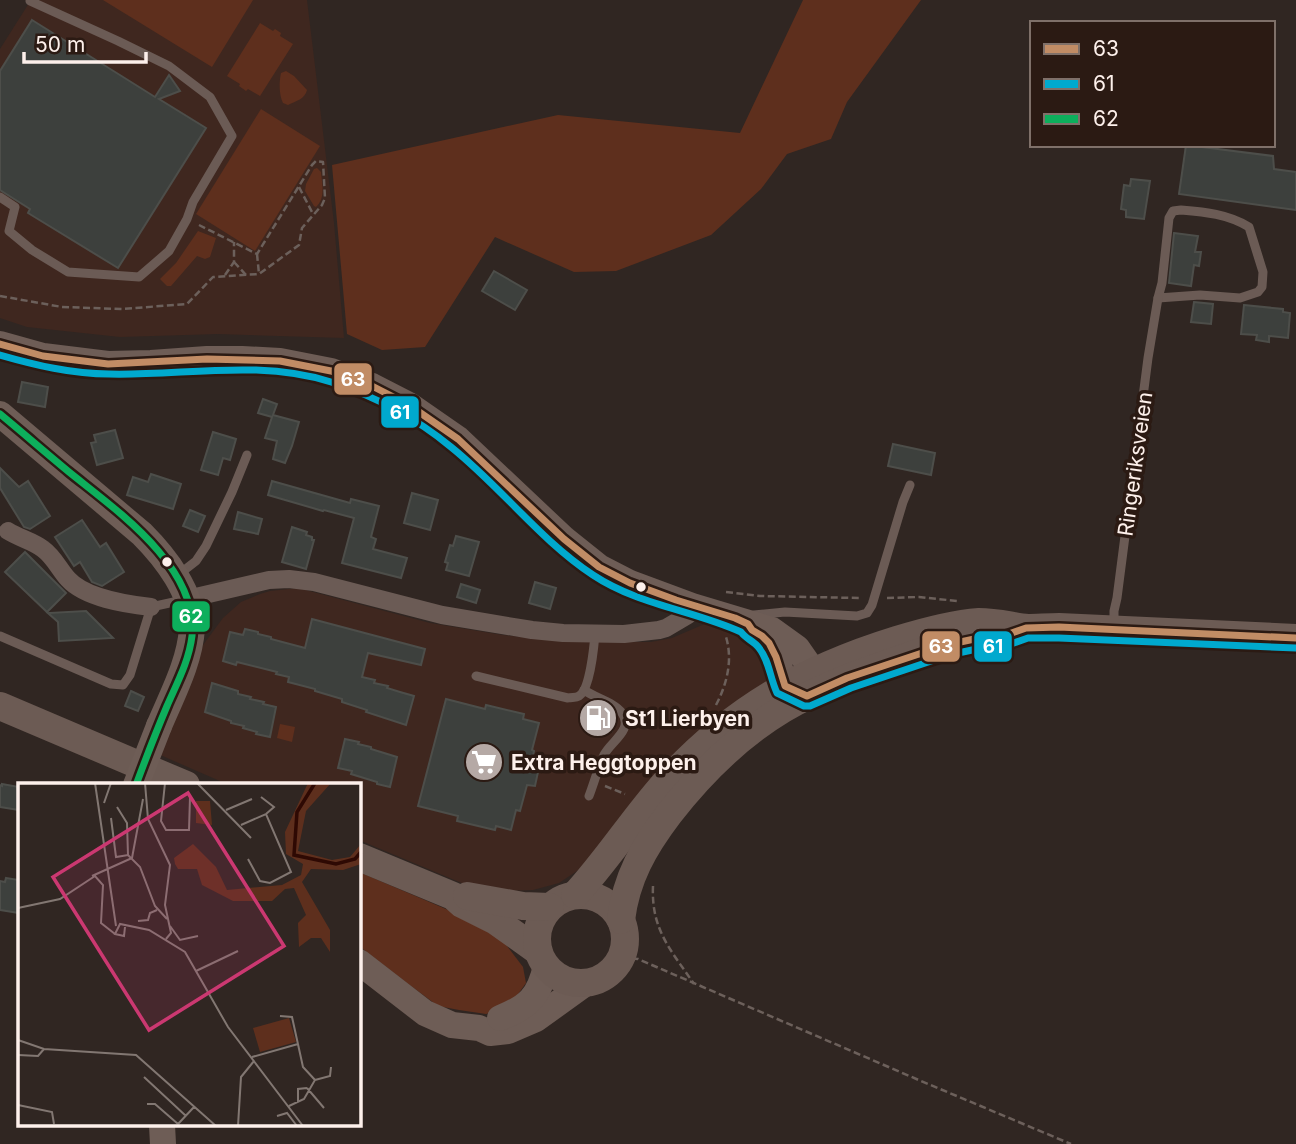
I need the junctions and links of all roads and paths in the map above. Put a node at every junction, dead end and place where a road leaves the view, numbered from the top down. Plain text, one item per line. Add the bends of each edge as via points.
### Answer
1 (30, 1) edge
2 (299, 187) junction
3 (0, 197) edge
4 (313, 214) junction
5 (187, 219) junction
6 (234, 242) junction
7 (257, 254) junction
8 (234, 262) junction
9 (259, 274) junction
10 (246, 275) junction
11 (225, 277) junction
12 (0, 296) edge
13 (1158, 298) junction
14 (0, 344) edge
15 (0, 414) edge
16 (247, 455) dead end
17 (911, 485) dead end
18 (4, 528) edge
19 (182, 588) junction
20 (692, 606) junction
21 (151, 607) junction
22 (736, 625) junction
23 (1114, 629) junction
24 (595, 634) junction
25 (0, 636) edge
26 (1296, 638) edge
27 (476, 676) dead end
28 (802, 684) junction
29 (584, 691) junction
30 (716, 705) dead end
31 (0, 706) edge
32 (594, 782) junction
33 (137, 783) edge
34 (181, 783) edge
35 (589, 796) dead end
36 (643, 799) junction
37 (360, 857) edge
38 (653, 883) dead end
39 (453, 896) junction
40 (562, 901) junction
41 (621, 920) junction
42 (621, 958) junction
43 (542, 959) junction
44 (360, 963) edge
45 (586, 983) junction
46 (694, 984) junction
47 (479, 1028) junction
48 (162, 1126) edge
49 (163, 1144) edge
50 (1071, 1144) edge

1 - 5 lane via 169,66 210,97 232,136
2 - 4 path
2 - 4 path via 316,161 323,162 324,198
2 - 7 path
3 - 5 lane via 15,206 9,232 68,272 139,277 169,251
4 - 9 path via 302,228 299,245
5 - 6 path
6 - 7 path
6 - 8 path
7 - 9 path
8 - 10 path
8 - 11 path
9 - 10 path
10 - 11 path
11 - 12 path via 213,277 187,304 62,307
13 - 13 lane, Ringeriksveien via 1173,211 1221,215 1249,227 1263,272 1258,292 1240,298
13 - 23 lane, Ringeriksveien
14 - 20 street via 43,356 108,364 280,361 331,371 372,386 418,410 458,439 599,567
15 - 19 street via 142,534
16 - 19 lane via 228,502
17 - 22 lane via 867,612 857,616 785,612
18 - 21 street via 43,549 85,592
19 - 21 lane
19 - 24 street via 289,579 442,615 532,630
19 - 33 street, bridge via 192,625 190,644
20 - 22 street
20 - 24 street via 688,615 659,630
21 - 25 lane via 123,685 111,684
22 - 28 street via 772,630 797,648
22 - 30 path
23 - 26 main road
23 - 28 main road via 1026,628 922,652 847,678
24 - 29 lane
27 - 29 lane via 568,698
28 - 36 main road via 739,715
28 - 41 main road via 782,710 749,733 685,793 633,872
29 - 32 lane via 624,717 621,737 605,752
31 - 34 main road
32 - 35 lane
32 - 36 path
36 - 40 main road via 608,858
37 - 39 main road
38 - 46 path via 653,910 660,933
39 - 40 main road via 523,906
39 - 43 main road via 496,922
40 - 41 main road via 592,896 615,910
40 - 43 main road via 541,919 537,929
41 - 42 main road via 625,936
42 - 45 main road via 607,975
42 - 46 path via 638,959
43 - 45 main road via 554,974
43 - 47 street via 543,980 536,995 518,1011
44 - 47 street via 425,1013 452,1025
45 - 47 street via 528,1023 508,1031
46 - 50 path
48 - 49 street

